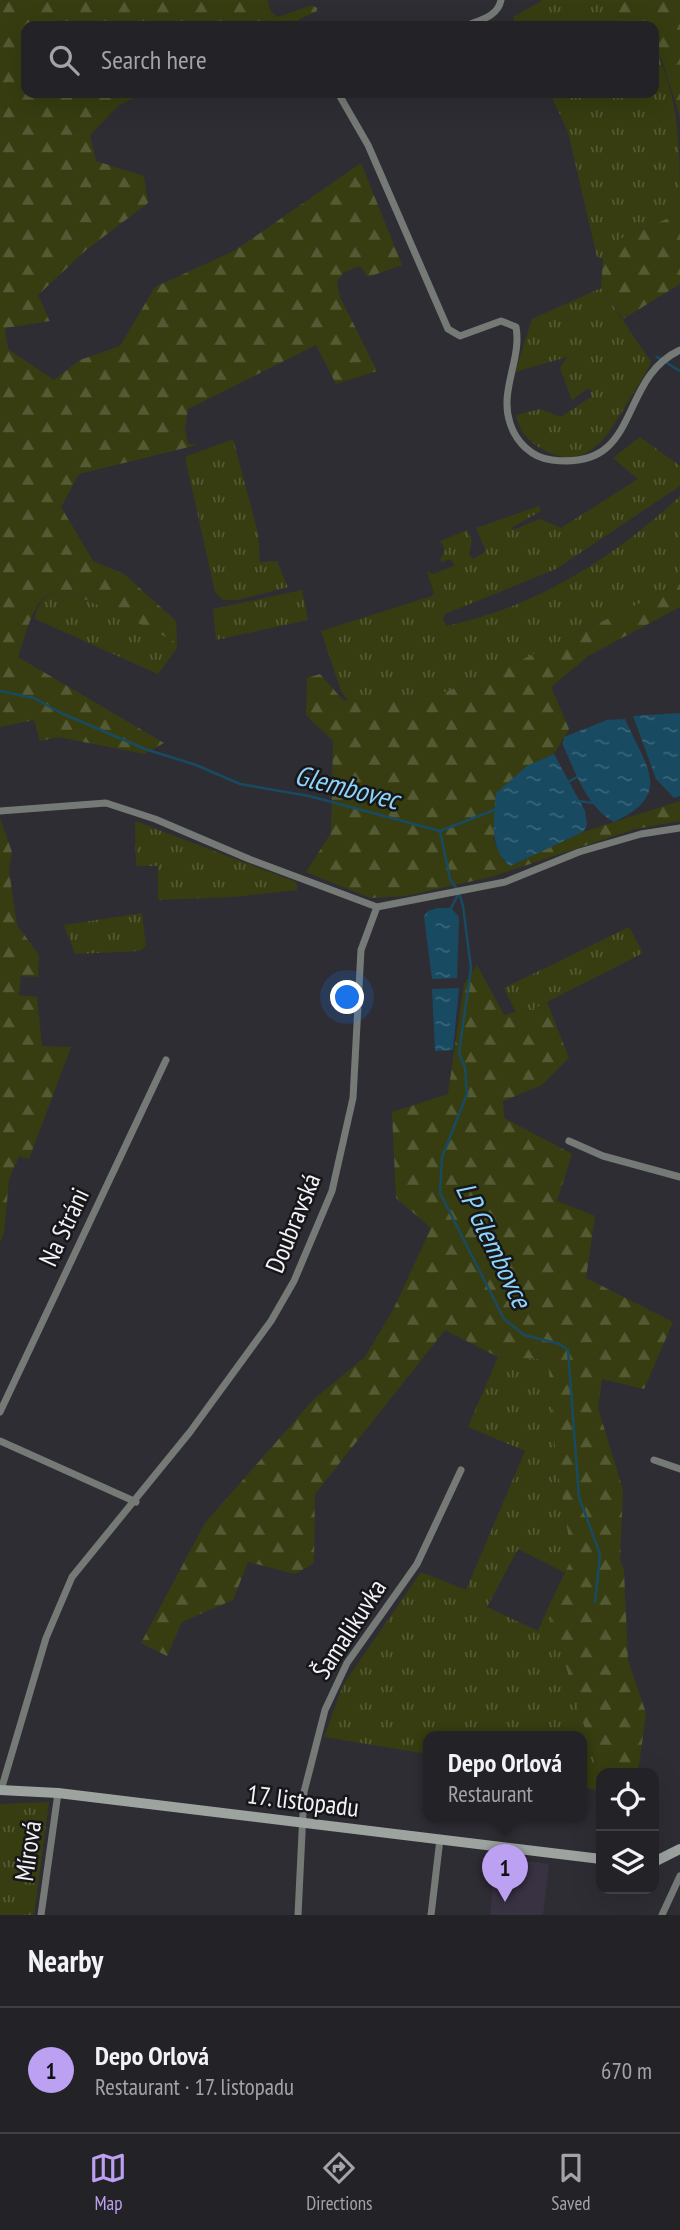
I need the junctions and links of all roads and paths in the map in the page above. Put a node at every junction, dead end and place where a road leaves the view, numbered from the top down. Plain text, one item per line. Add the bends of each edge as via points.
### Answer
1 (501, 0) edge
2 (477, 21) edge
3 (341, 98) edge
4 (680, 350) edge
5 (0, 811) edge
6 (680, 828) edge
7 (377, 907) junction
8 (166, 1060) dead end
9 (569, 1141) dead end
10 (680, 1177) edge
11 (0, 1412) edge
12 (0, 1441) edge
13 (654, 1460) dead end
14 (461, 1469) dead end
15 (680, 1469) edge
16 (136, 1502) junction
17 (0, 1790) edge
18 (58, 1793) junction
19 (304, 1822) junction
20 (440, 1839) junction
21 (680, 1849) edge
22 (596, 1857) edge
23 (659, 1860) edge
24 (680, 1876) edge
25 (41, 1915) edge
26 (298, 1915) edge
27 (431, 1915) edge
28 (662, 1915) edge

1 - 2 street via 500,8
3 - 4 street via 368,145 448,329 460,336 501,321 516,327 505,403 515,435 531,452 544,459 572,462 587,461 604,452 654,370
5 - 7 street via 106,803
6 - 7 street via 579,852 505,882
7 - 16 street, Doubravská via 361,950 353,1098 332,1191 294,1281 271,1321
8 - 11 street, Na Stráni
9 - 10 street via 603,1156
12 - 16 street
13 - 15 street
14 - 19 street, Šamalikuvka via 417,1564 356,1649 334,1689 313,1748 304,1792
16 - 17 street, Doubravská via 72,1577 46,1638
17 - 18 main road, 17. listopadu
18 - 19 main road, 17. listopadu
18 - 25 street, Mírová
19 - 20 main road, 17. listopadu
19 - 26 street, Šamalikuvka
20 - 22 main road, 17. listopadu
20 - 27 street
21 - 23 main road
24 - 28 street

